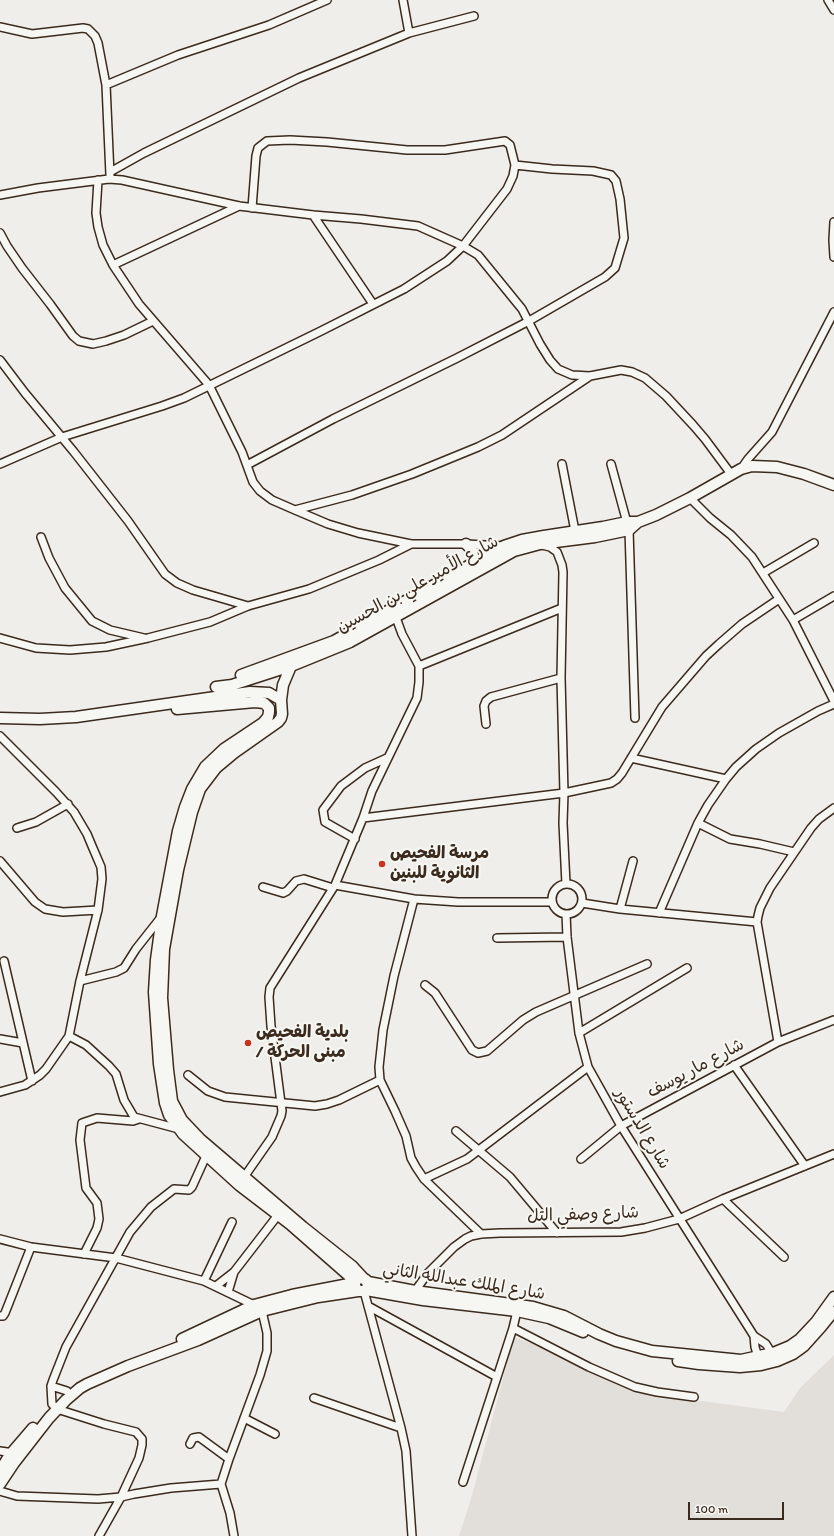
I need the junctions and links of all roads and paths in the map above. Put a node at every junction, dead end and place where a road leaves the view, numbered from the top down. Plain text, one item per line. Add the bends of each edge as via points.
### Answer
1 (327, 0) edge
2 (403, 0) edge
3 (828, 0) edge
4 (834, 10) edge
5 (474, 16) dead end
6 (0, 27) edge
7 (409, 33) junction
8 (106, 85) junction
9 (515, 165) junction
10 (110, 175) junction
11 (98, 180) junction
12 (0, 195) edge
13 (239, 206) junction
14 (252, 208) junction
15 (313, 216) junction
16 (834, 222) edge
17 (0, 233) edge
18 (463, 246) junction
19 (834, 257) edge
20 (113, 265) junction
21 (373, 304) junction
22 (834, 313) edge
23 (529, 320) junction
24 (153, 321) junction
25 (2, 364) edge
26 (590, 376) junction
27 (209, 385) junction
28 (62, 437) junction
29 (0, 464) edge
30 (562, 464) dead end
31 (611, 464) dead end
32 (247, 465) junction
33 (741, 469) junction
34 (731, 474) junction
35 (834, 485) edge
36 (690, 498) junction
37 (295, 510) junction
38 (631, 524) junction
39 (575, 532) junction
40 (41, 537) dead end
41 (814, 543) dead end
42 (411, 544) junction
43 (466, 544) junction
44 (540, 544) junction
45 (504, 546) junction
46 (514, 551) junction
47 (474, 561) junction
48 (763, 573) junction
49 (834, 596) edge
50 (780, 599) junction
51 (248, 606) junction
52 (562, 608) junction
53 (394, 613) junction
54 (793, 620) junction
55 (0, 638) edge
56 (148, 638) junction
57 (292, 666) junction
58 (419, 666) junction
59 (561, 678) junction
60 (216, 687) junction
61 (281, 700) junction
62 (834, 703) edge
63 (188, 704) junction
64 (0, 718) edge
65 (635, 718) dead end
66 (0, 723) edge
67 (486, 724) dead end
68 (0, 736) edge
69 (387, 758) junction
70 (631, 758) junction
71 (726, 779) junction
72 (564, 793) junction
73 (68, 804) junction
74 (834, 808) edge
75 (364, 818) junction
76 (698, 824) junction
77 (16, 828) dead end
78 (354, 839) junction
79 (794, 852) junction
80 (0, 861) edge
81 (633, 861) dead end
82 (566, 884) junction
83 (334, 886) junction
84 (263, 887) dead end
85 (170, 894) junction
86 (414, 899) junction
87 (552, 902) junction
88 (582, 903) junction
89 (620, 909) junction
90 (98, 910) junction
91 (658, 913) junction
92 (566, 914) junction
93 (162, 916) junction
94 (757, 922) junction
95 (567, 937) junction
96 (497, 938) dead end
97 (4, 961) dead end
98 (647, 964) dead end
99 (687, 968) dead end
100 (80, 981) junction
101 (425, 985) dead end
102 (574, 994) junction
103 (834, 1020) edge
104 (579, 1033) junction
105 (69, 1036) junction
106 (0, 1039) edge
107 (778, 1042) junction
108 (22, 1043) junction
109 (734, 1065) junction
110 (588, 1067) junction
111 (188, 1075) dead end
112 (380, 1080) junction
113 (32, 1081) junction
114 (0, 1092) edge
115 (281, 1103) junction
116 (139, 1119) junction
117 (621, 1126) junction
118 (179, 1129) junction
119 (456, 1131) dead end
120 (479, 1150) junction
121 (834, 1154) edge
122 (206, 1156) junction
123 (581, 1159) dead end
124 (805, 1166) junction
125 (424, 1179) junction
126 (242, 1180) junction
127 (723, 1199) junction
128 (278, 1215) junction
129 (679, 1219) junction
130 (232, 1222) dead end
131 (557, 1233) junction
132 (481, 1234) junction
133 (0, 1238) edge
134 (31, 1247) junction
135 (84, 1254) junction
136 (784, 1257) dead end
137 (116, 1258) junction
138 (339, 1267) junction
139 (234, 1272) junction
140 (204, 1281) junction
141 (361, 1285) junction
142 (216, 1286) junction
143 (331, 1287) junction
144 (415, 1291) junction
145 (228, 1292) junction
146 (834, 1297) edge
147 (368, 1306) junction
148 (258, 1308) junction
149 (834, 1310) edge
150 (517, 1311) junction
151 (0, 1316) edge
152 (513, 1328) junction
153 (754, 1336) junction
154 (775, 1357) junction
155 (760, 1361) junction
156 (497, 1377) junction
157 (51, 1386) junction
158 (67, 1391) junction
159 (694, 1397) dead end
160 (314, 1398) dead end
161 (55, 1407) junction
162 (244, 1418) junction
163 (401, 1428) junction
164 (275, 1434) dead end
165 (190, 1444) dead end
166 (0, 1451) edge
167 (11, 1457) edge
168 (229, 1459) junction
169 (0, 1471) edge
170 (462, 1482) dead end
171 (0, 1484) edge
172 (221, 1484) junction
173 (0, 1491) edge
174 (121, 1497) junction
175 (99, 1536) edge
176 (234, 1536) edge
177 (412, 1536) edge

1 - 8 street via 269,25 178,55
2 - 7 street
3 - 4 street
5 - 7 street
6 - 8 street via 32,34 83,28 88,30 98,43
7 - 10 street via 300,78 150,150
8 - 10 street
9 - 14 street via 510,145 505,140 445,150 267,141 258,148 256,156
9 - 18 street via 507,189
9 - 23 street via 593,171 611,175 616,181 619,193 624,238 615,268 605,277
10 - 11 street
10 - 13 street
11 - 12 street
11 - 20 street via 98,226 103,245
13 - 14 street
13 - 20 street
14 - 15 street
15 - 18 street via 411,224
15 - 21 street
16 - 19 street
17 - 24 street via 22,268 79,341 93,344 106,341
18 - 21 street via 432,271
18 - 23 street via 485,262
20 - 24 street
21 - 27 street
22 - 33 street via 772,432
23 - 26 street via 558,369 572,375
23 - 32 street
24 - 27 street
25 - 28 street
26 - 34 street via 621,370 645,378 666,396 705,438
26 - 37 street via 502,435 478,447 352,495
27 - 28 street via 162,406
27 - 32 street
28 - 29 street
28 - 51 street via 128,521 165,574 193,590
30 - 39 street
31 - 38 street
32 - 37 street via 253,482 260,491 272,500
33 - 34 street, شارع الأمير علي بن الحسين
33 - 35 street, شارع الأمير علي بن الحسين via 752,466 777,467
34 - 36 street, شارع الأمير علي بن الحسين
36 - 38 street, شارع الأمير علي بن الحسين
36 - 48 street via 744,547
37 - 42 street via 358,533
38 - 39 street, شارع الأمير علي بن الحسين
38 - 44 street, شارع الأمير علي بن الحسين via 595,537
38 - 65 street
39 - 45 street, شارع الأمير علي بن الحسين via 522,540
40 - 56 street via 65,588 92,620 110,630
41 - 48 street
42 - 43 street
42 - 51 street via 309,589
43 - 45 street
43 - 47 street via 472,550
44 - 46 street, شارع الأمير علي بن الحسين
44 - 52 street via 557,552 562,565
45 - 46 street
45 - 47 street, شارع الأمير علي بن الحسين
46 - 53 street, شارع الأمير علي بن الحسين
47 - 53 street, شارع الأمير علي بن الحسين
48 - 50 street
49 - 54 street
50 - 54 street
50 - 70 street via 742,624 706,656 662,707
51 - 56 street via 210,622
52 - 58 street
52 - 59 street
53 - 57 street, شارع الأمير علي بن الحسين via 350,642
53 - 58 street
53 - 60 street, شارع الأمير علي بن الحسين via 334,641
54 - 62 street
55 - 56 street via 36,648 70,650 106,647
57 - 60 street, شارع الأمير علي بن الحسين via 240,683
57 - 61 street via 282,685
58 - 69 street via 417,698
59 - 67 street via 491,697 484,706
59 - 72 street
60 - 63 street, شارع الأمير علي بن الحسين via 201,693
61 - 63 street via 269,693 250,692
61 - 85 street via 282,714 278,722 221,763 200,789
62 - 71 street via 773,737 756,749
63 - 64 street, شارع الأمير علي بن الحسين via 76,717
63 - 66 street, شارع الأمير علي بن الحسين via 77,723
63 - 85 street via 255,702 266,704 269,712 263,723 224,749 205,767 197,779 178,831
68 - 73 street
69 - 75 street via 372,791
69 - 78 street via 366,768 341,786 323,810 325,822
70 - 71 street
70 - 72 street via 611,784
71 - 76 street
72 - 75 street
72 - 82 street
73 - 77 street via 36,822
73 - 90 street via 87,834 101,867
74 - 79 street via 819,819
75 - 78 street
76 - 79 street via 730,839
76 - 91 street
78 - 83 street
79 - 94 street via 764,901
80 - 90 street via 35,902 45,909 63,912
81 - 89 street
82 - 87 street via 555,890
82 - 88 street via 573,885 579,890
83 - 84 street via 304,879 296,881 283,893
83 - 86 street
83 - 115 street via 270,988 271,1026
85 - 93 street
85 - 126 street via 162,998 172,1101 182,1120
86 - 87 street via 458,902
86 - 112 street via 383,1030
87 - 92 street via 555,908
88 - 89 street
88 - 92 street via 576,911
89 - 91 street
90 - 100 street
91 - 94 street
92 - 95 street, شارع الدستور
93 - 100 street via 124,968
93 - 118 street via 154,992 165,1103 169,1115
94 - 107 street
95 - 96 street
95 - 102 street, شارع الدستور
97 - 108 street
98 - 102 street
99 - 104 street
100 - 105 street
101 - 102 street via 434,993 472,1050 478,1053 487,1051 536,1012
102 - 104 street, شارع الدستور
103 - 107 street, شارع مار يوسف
104 - 110 street, شارع الدستور
105 - 113 street via 46,1069
105 - 116 street via 86,1045 110,1066 116,1074 127,1106 134,1117
106 - 108 street
107 - 109 street, شارع مار يوسف
108 - 113 street
109 - 117 street, شارع مار يوسف
109 - 124 street
110 - 117 street, شارع الدستور
110 - 120 street
111 - 115 street via 217,1095
112 - 115 street via 327,1104 315,1106
112 - 125 street via 400,1124 411,1158
113 - 114 street
115 - 126 street via 282,1116 276,1131
116 - 118 street
116 - 135 street via 133,1121 97,1118 82,1123 80,1140 86,1188 97,1203 99,1219
117 - 123 street, شارع مار يوسف
117 - 129 street, شارع الدستور
118 - 122 street
119 - 120 street
120 - 125 street
120 - 131 street via 510,1177
121 - 124 street, شارع وصفي التل
122 - 126 street
122 - 137 street via 192,1187 189,1190 174,1189 151,1207 130,1232
124 - 127 street, شارع وصفي التل
125 - 132 street
126 - 128 street
126 - 141 street via 352,1266
127 - 129 street, شارع وصفي التل
127 - 136 street
128 - 138 street
128 - 139 street
129 - 131 street, شارع وصفي التل via 621,1232
129 - 153 street, شارع الدستور
130 - 140 street
131 - 132 street, شارع وصفي التل
132 - 144 street, شارع وصفي التل via 464,1239 454,1247 428,1273
133 - 134 street
134 - 135 street
134 - 151 street via 5,1314
135 - 137 street
137 - 140 street
137 - 157 street via 66,1347
138 - 141 street
138 - 143 street
139 - 142 street
139 - 145 street
140 - 142 street
141 - 143 street, شارع الملك عبدالله الثاني
141 - 144 street, شارع الملك عبدالله الثاني
141 - 147 street
141 - 148 street, شارع الملك عبدالله الثاني
141 - 150 street, شارع الملك عبدالله الثاني via 423,1300
142 - 145 street
143 - 148 street, شارع الملك عبدالله الثاني via 292,1295
144 - 155 street, شارع الملك عبدالله الثاني via 533,1306 564,1316 616,1341 652,1351
145 - 148 street
146 - 154 street, شارع الملك عبدالله الثاني via 804,1336
147 - 156 street
147 - 163 street
148 - 158 street, شارع الملك عبدالله الثاني via 104,1370
148 - 161 street, شارع الملك عبدالله الثاني via 198,1340 95,1380
148 - 162 street via 267,1333 267,1351
149 - 154 street, شارع الملك عبدالله الثاني via 804,1346 793,1354
150 - 152 street
150 - 155 street, شارع الملك عبدالله الثاني via 549,1318 616,1348 651,1356 699,1364 740,1367
152 - 156 street
152 - 159 street via 589,1367 635,1387
153 - 154 street, شارع الدستور via 766,1344
153 - 155 street, شارع الدستور
154 - 155 street, شارع الملك عبدالله الثاني
156 - 170 street
157 - 158 street
157 - 161 street
158 - 161 street, شارع الملك عبدالله الثاني
160 - 163 street
161 - 167 street, شارع الملك عبدالله الثاني
161 - 174 street via 136,1432 141,1437 143,1441 139,1458
162 - 164 street
162 - 168 street
163 - 177 street via 406,1451
165 - 168 street via 193,1438 199,1437
166 - 167 street
167 - 169 street, شارع الملك عبدالله الثاني
167 - 171 street, شارع الملك عبدالله الثاني
168 - 172 street
172 - 174 street via 171,1488
172 - 176 street
173 - 174 street via 17,1496 98,1499
174 - 175 street

